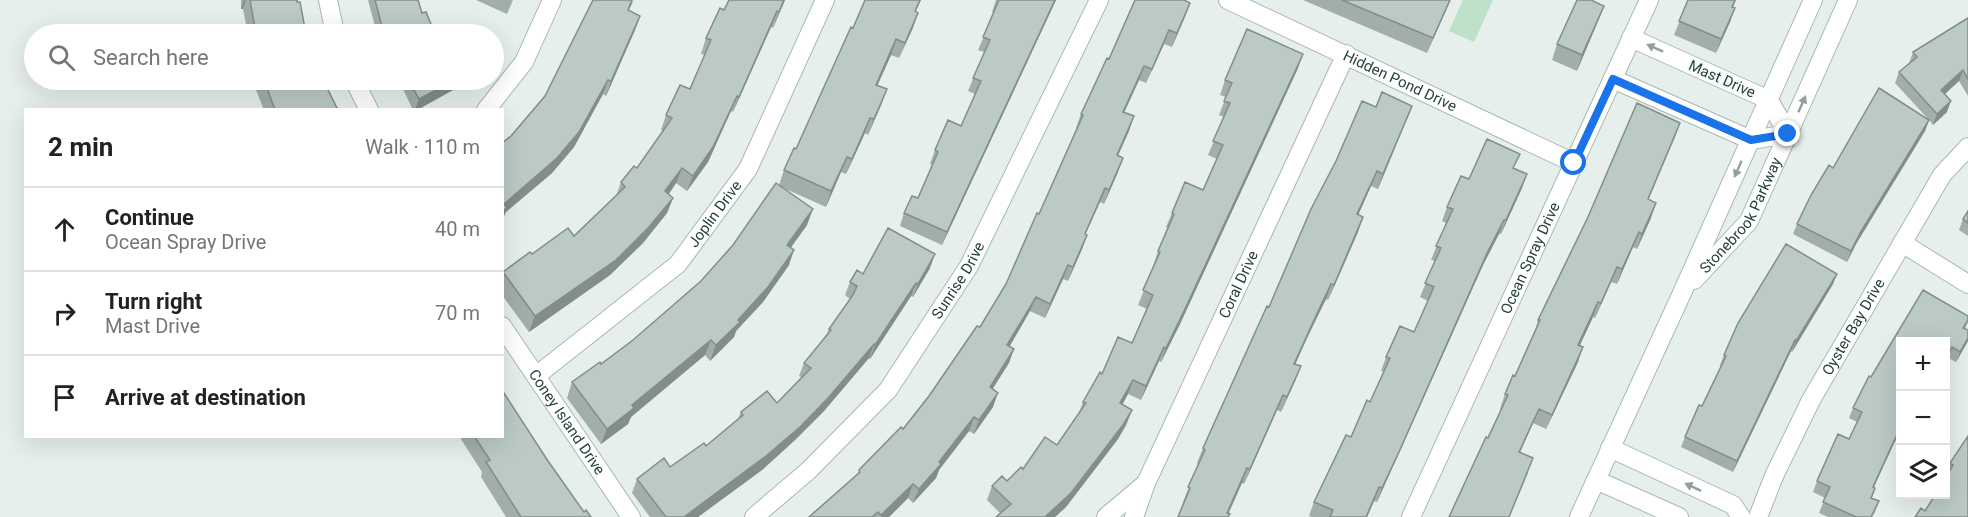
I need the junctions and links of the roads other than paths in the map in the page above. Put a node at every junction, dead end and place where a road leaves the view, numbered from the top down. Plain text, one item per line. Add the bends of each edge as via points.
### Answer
1 (328, 0) edge
2 (552, 0) edge
3 (825, 0) edge
4 (1099, 0) edge
5 (1228, 0) edge
6 (1649, 0) edge
7 (1813, 0) edge
8 (1848, 0) edge
9 (333, 24) edge
10 (1631, 38) junction
11 (1346, 54) junction
12 (1613, 79) junction
13 (504, 87) edge
14 (359, 90) edge
15 (502, 90) edge
16 (1769, 100) junction
17 (368, 108) edge
18 (488, 108) edge
19 (1788, 134) junction
20 (1751, 140) junction
21 (1968, 147) edge
22 (1574, 163) junction
23 (1902, 243) junction
24 (1968, 284) edge
25 (1682, 293) junction
26 (504, 329) edge
27 (536, 376) junction
28 (1610, 448) junction
29 (1596, 480) junction
30 (1146, 483) junction
31 (631, 517) edge
32 (754, 517) edge
33 (1106, 517) edge
34 (1134, 517) edge
35 (1411, 517) edge
36 (1579, 517) edge
37 (1679, 517) edge
38 (1741, 517) edge
39 (1758, 517) edge

1 - 9 street
2 - 13 street via 524,62
3 - 27 street, Joplin Drive via 748,169 678,264
4 - 32 street, Sunrise Drive via 969,266 888,390 808,471
5 - 11 street, Hidden Pond Drive
6 - 10 street, Ocean Spray Drive
7 - 16 street, Stonebrook Parkway
19 -> 8 street, Stonebrook Parkway
10 - 12 street, Ocean Spray Drive
16 -> 10 street, Mast Drive
11 - 22 street, Hidden Pond Drive
11 - 30 street, Coral Drive
12 - 20 street
12 - 22 street, Ocean Spray Drive
14 - 17 street
15 - 18 street
16 - 19 street, Mast Drive
16 - 20 street, Stonebrook Parkway
19 - 20 street
19 - 25 street, Stonebrook Parkway via 1749,221
20 -> 25 street, Stonebrook Parkway
21 - 23 street, Oyster Bay Drive via 1942,175
22 - 35 street, Ocean Spray Drive
23 - 24 street
23 - 39 street, Oyster Bay Drive via 1811,400
25 - 28 street, Stonebrook Parkway
26 - 27 street, Coney Island Drive
27 - 31 street, Coney Island Drive
28 - 29 street, Stonebrook Parkway
38 -> 28 street via 1733,505
29 - 36 street, Stonebrook Parkway
29 - 37 street
30 - 33 street
30 - 34 street, Coral Drive

